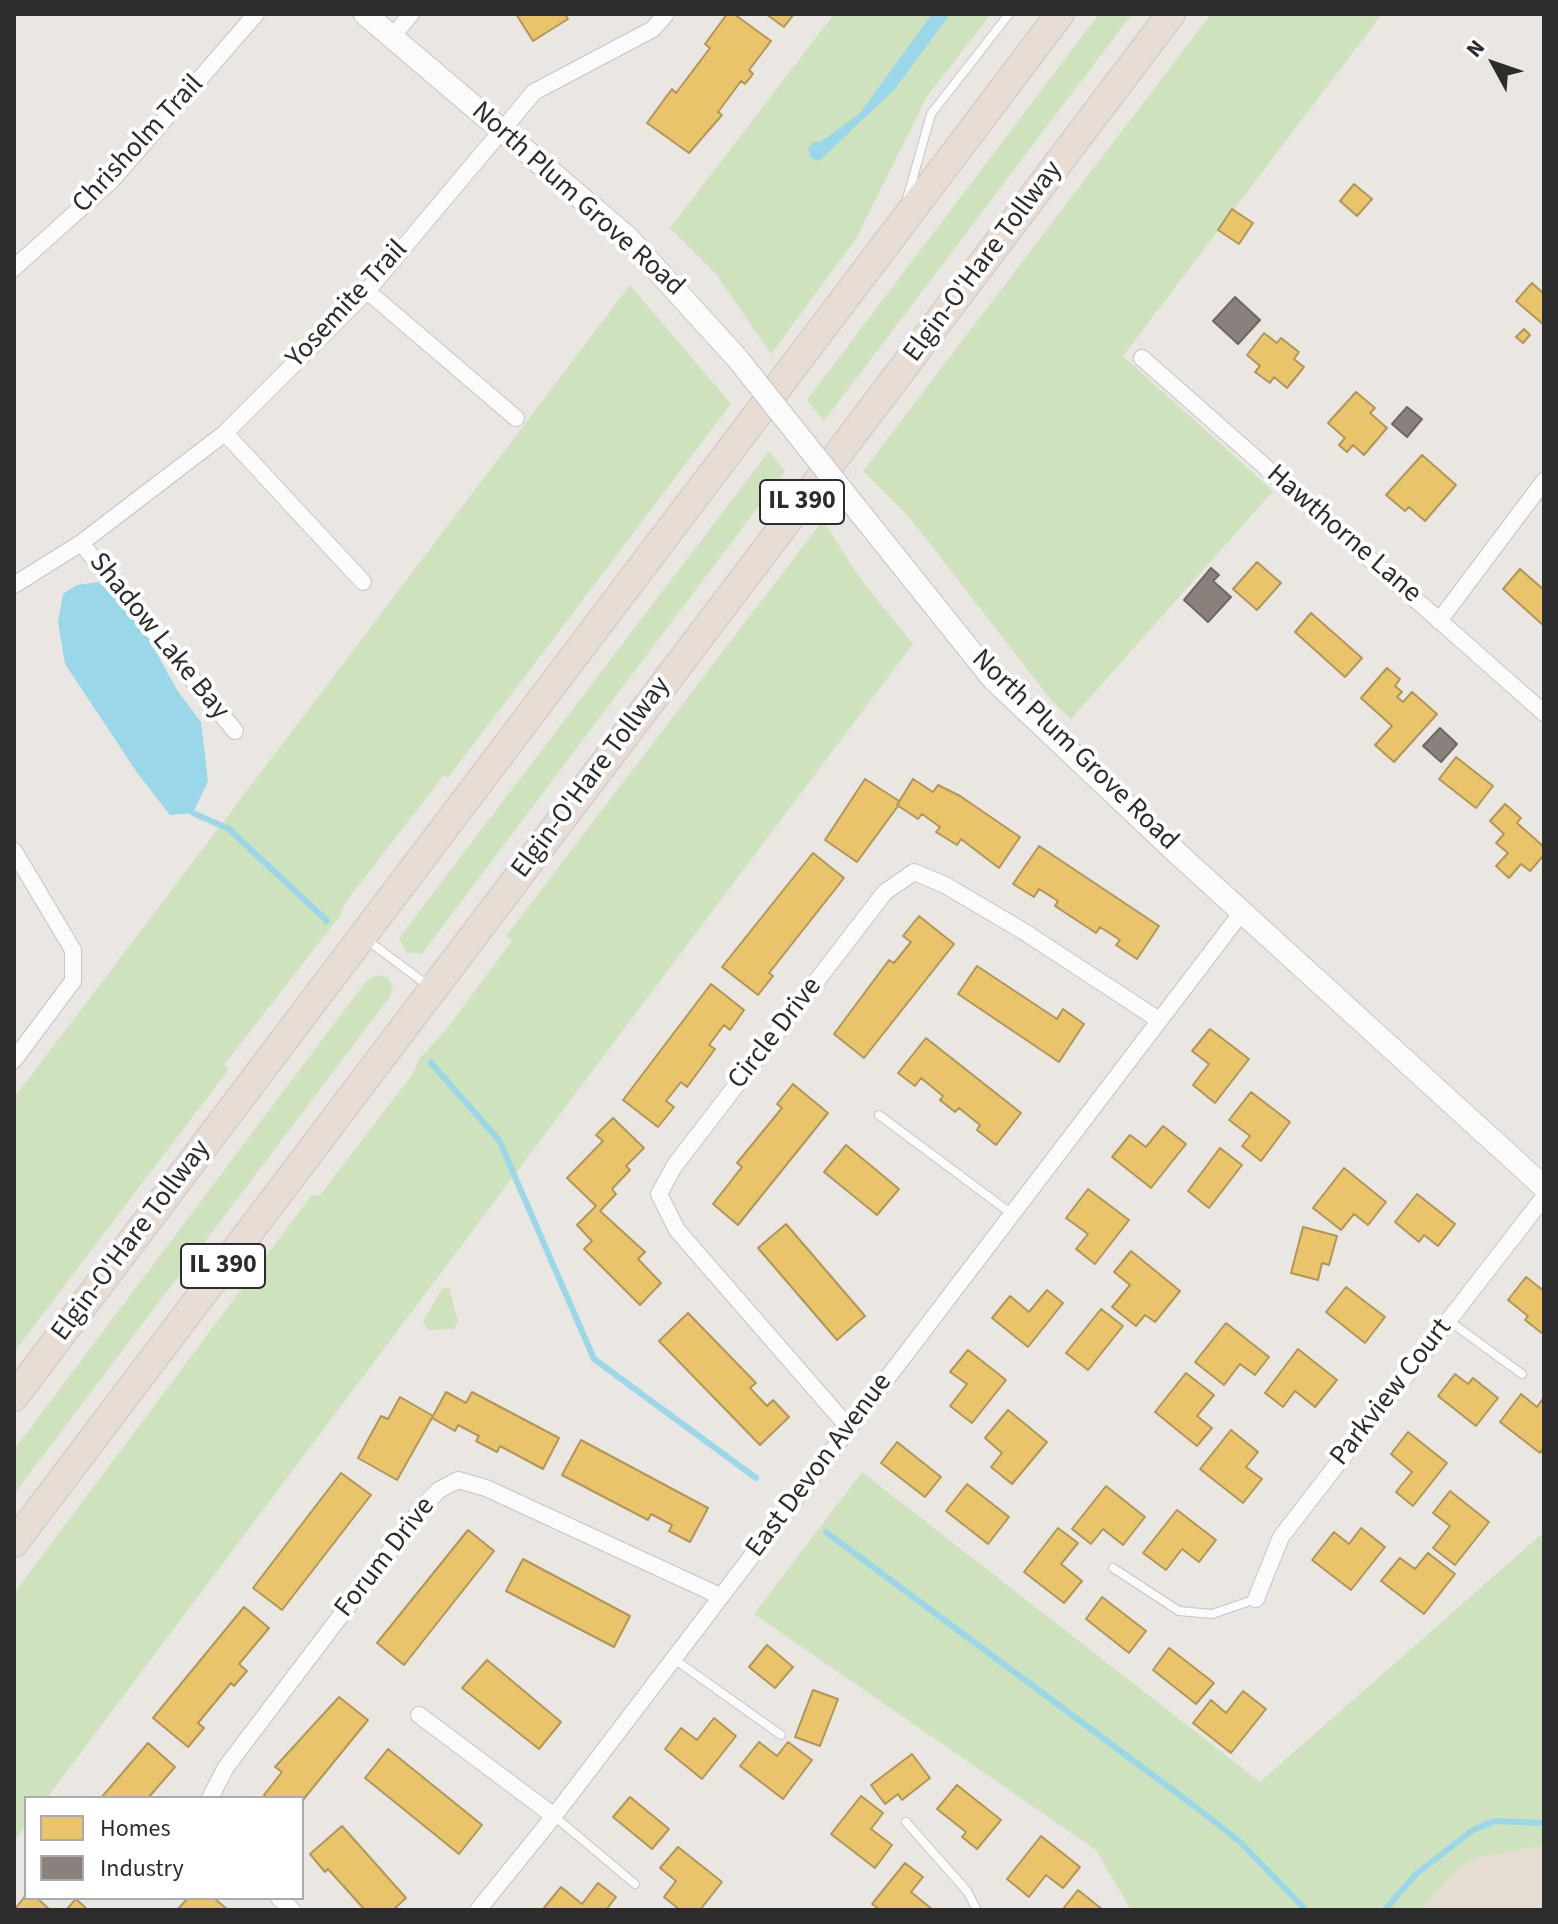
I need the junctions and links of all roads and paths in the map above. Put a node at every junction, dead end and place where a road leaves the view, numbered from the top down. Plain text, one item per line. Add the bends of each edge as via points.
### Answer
1 (256, 14) edge
2 (365, 14) edge
3 (411, 14) edge
4 (666, 14) edge
5 (1009, 14) edge
6 (1060, 14) edge
7 (1171, 14) edge
8 (392, 37) junction
9 (500, 129) junction
10 (898, 228) junction
11 (14, 268) edge
12 (367, 291) junction
13 (1142, 358) dead end
14 (516, 418) dead end
15 (225, 433) junction
16 (1544, 481) edge
17 (81, 543) junction
18 (363, 582) dead end
19 (14, 585) edge
20 (1439, 621) junction
21 (1544, 713) edge
22 (235, 731) dead end
23 (14, 851) edge
24 (1242, 912) junction
25 (363, 937) junction
26 (432, 989) junction
27 (1159, 1020) junction
28 (14, 1060) edge
29 (879, 1115) dead end
30 (1544, 1187) edge
31 (1544, 1197) edge
32 (1012, 1214) junction
33 (1448, 1320) junction
34 (1522, 1374) dead end
35 (14, 1397) edge
36 (849, 1428) junction
37 (14, 1543) edge
38 (1113, 1568) dead end
39 (720, 1596) junction
40 (1256, 1599) joint
41 (673, 1659) junction
42 (419, 1715) dead end
43 (781, 1735) dead end
44 (211, 1796) edge
45 (554, 1816) junction
46 (906, 1822) dead end
47 (635, 1884) dead end
48 (478, 1910) edge
49 (977, 1910) edge

1 - 11 street, Chrisholm Trail via 112,180
2 - 8 street, North Plum Grove Road
3 - 8 street
4 - 9 street, Yosemite Trail via 653,29 534,92
5 - 10 lane via 931,114
6 - 10 highway, Elgin-O'Hare Tollway / IL 390
7 - 26 highway, Elgin-O'Hare Tollway / IL 390
8 - 9 street, North Plum Grove Road
9 - 12 street, Yosemite Trail
9 - 24 street, North Plum Grove Road, bridge via 627,237 737,358 993,679
10 - 25 highway, Elgin-O'Hare Tollway / IL 390
12 - 14 street
12 - 15 street, Yosemite Trail
13 - 20 street, Hawthorne Lane
15 - 17 street, Yosemite Trail
15 - 18 street
16 - 20 street
17 - 19 street, Yosemite Trail
17 - 22 street, Shadow Lake Bay
20 - 21 street, Hawthorne Lane
23 - 28 street via 73,950 73,981
24 - 27 street, East Devon Avenue
24 - 30 street, North Plum Grove Road
25 - 26 lane
25 - 35 highway, Elgin-O'Hare Tollway / IL 390
26 - 37 highway, Elgin-O'Hare Tollway / IL 390
27 - 32 street, East Devon Avenue
27 - 36 street, Circle Drive via 1023,931 914,872 885,892 675,1165 659,1194 677,1230
29 - 32 lane
31 - 33 street, Parkview Court
32 - 36 street, East Devon Avenue
33 - 34 lane
33 - 40 street, Parkview Court via 1281,1537
36 - 39 street, East Devon Avenue
38 - 40 lane via 1179,1611 1212,1614
39 - 41 street, East Devon Avenue
39 - 44 street, Forum Drive via 486,1488 458,1480 426,1503 226,1767
41 - 43 lane
41 - 45 street, East Devon Avenue
42 - 45 street
45 - 47 lane
45 - 48 street, East Devon Avenue
46 - 49 lane via 967,1891

